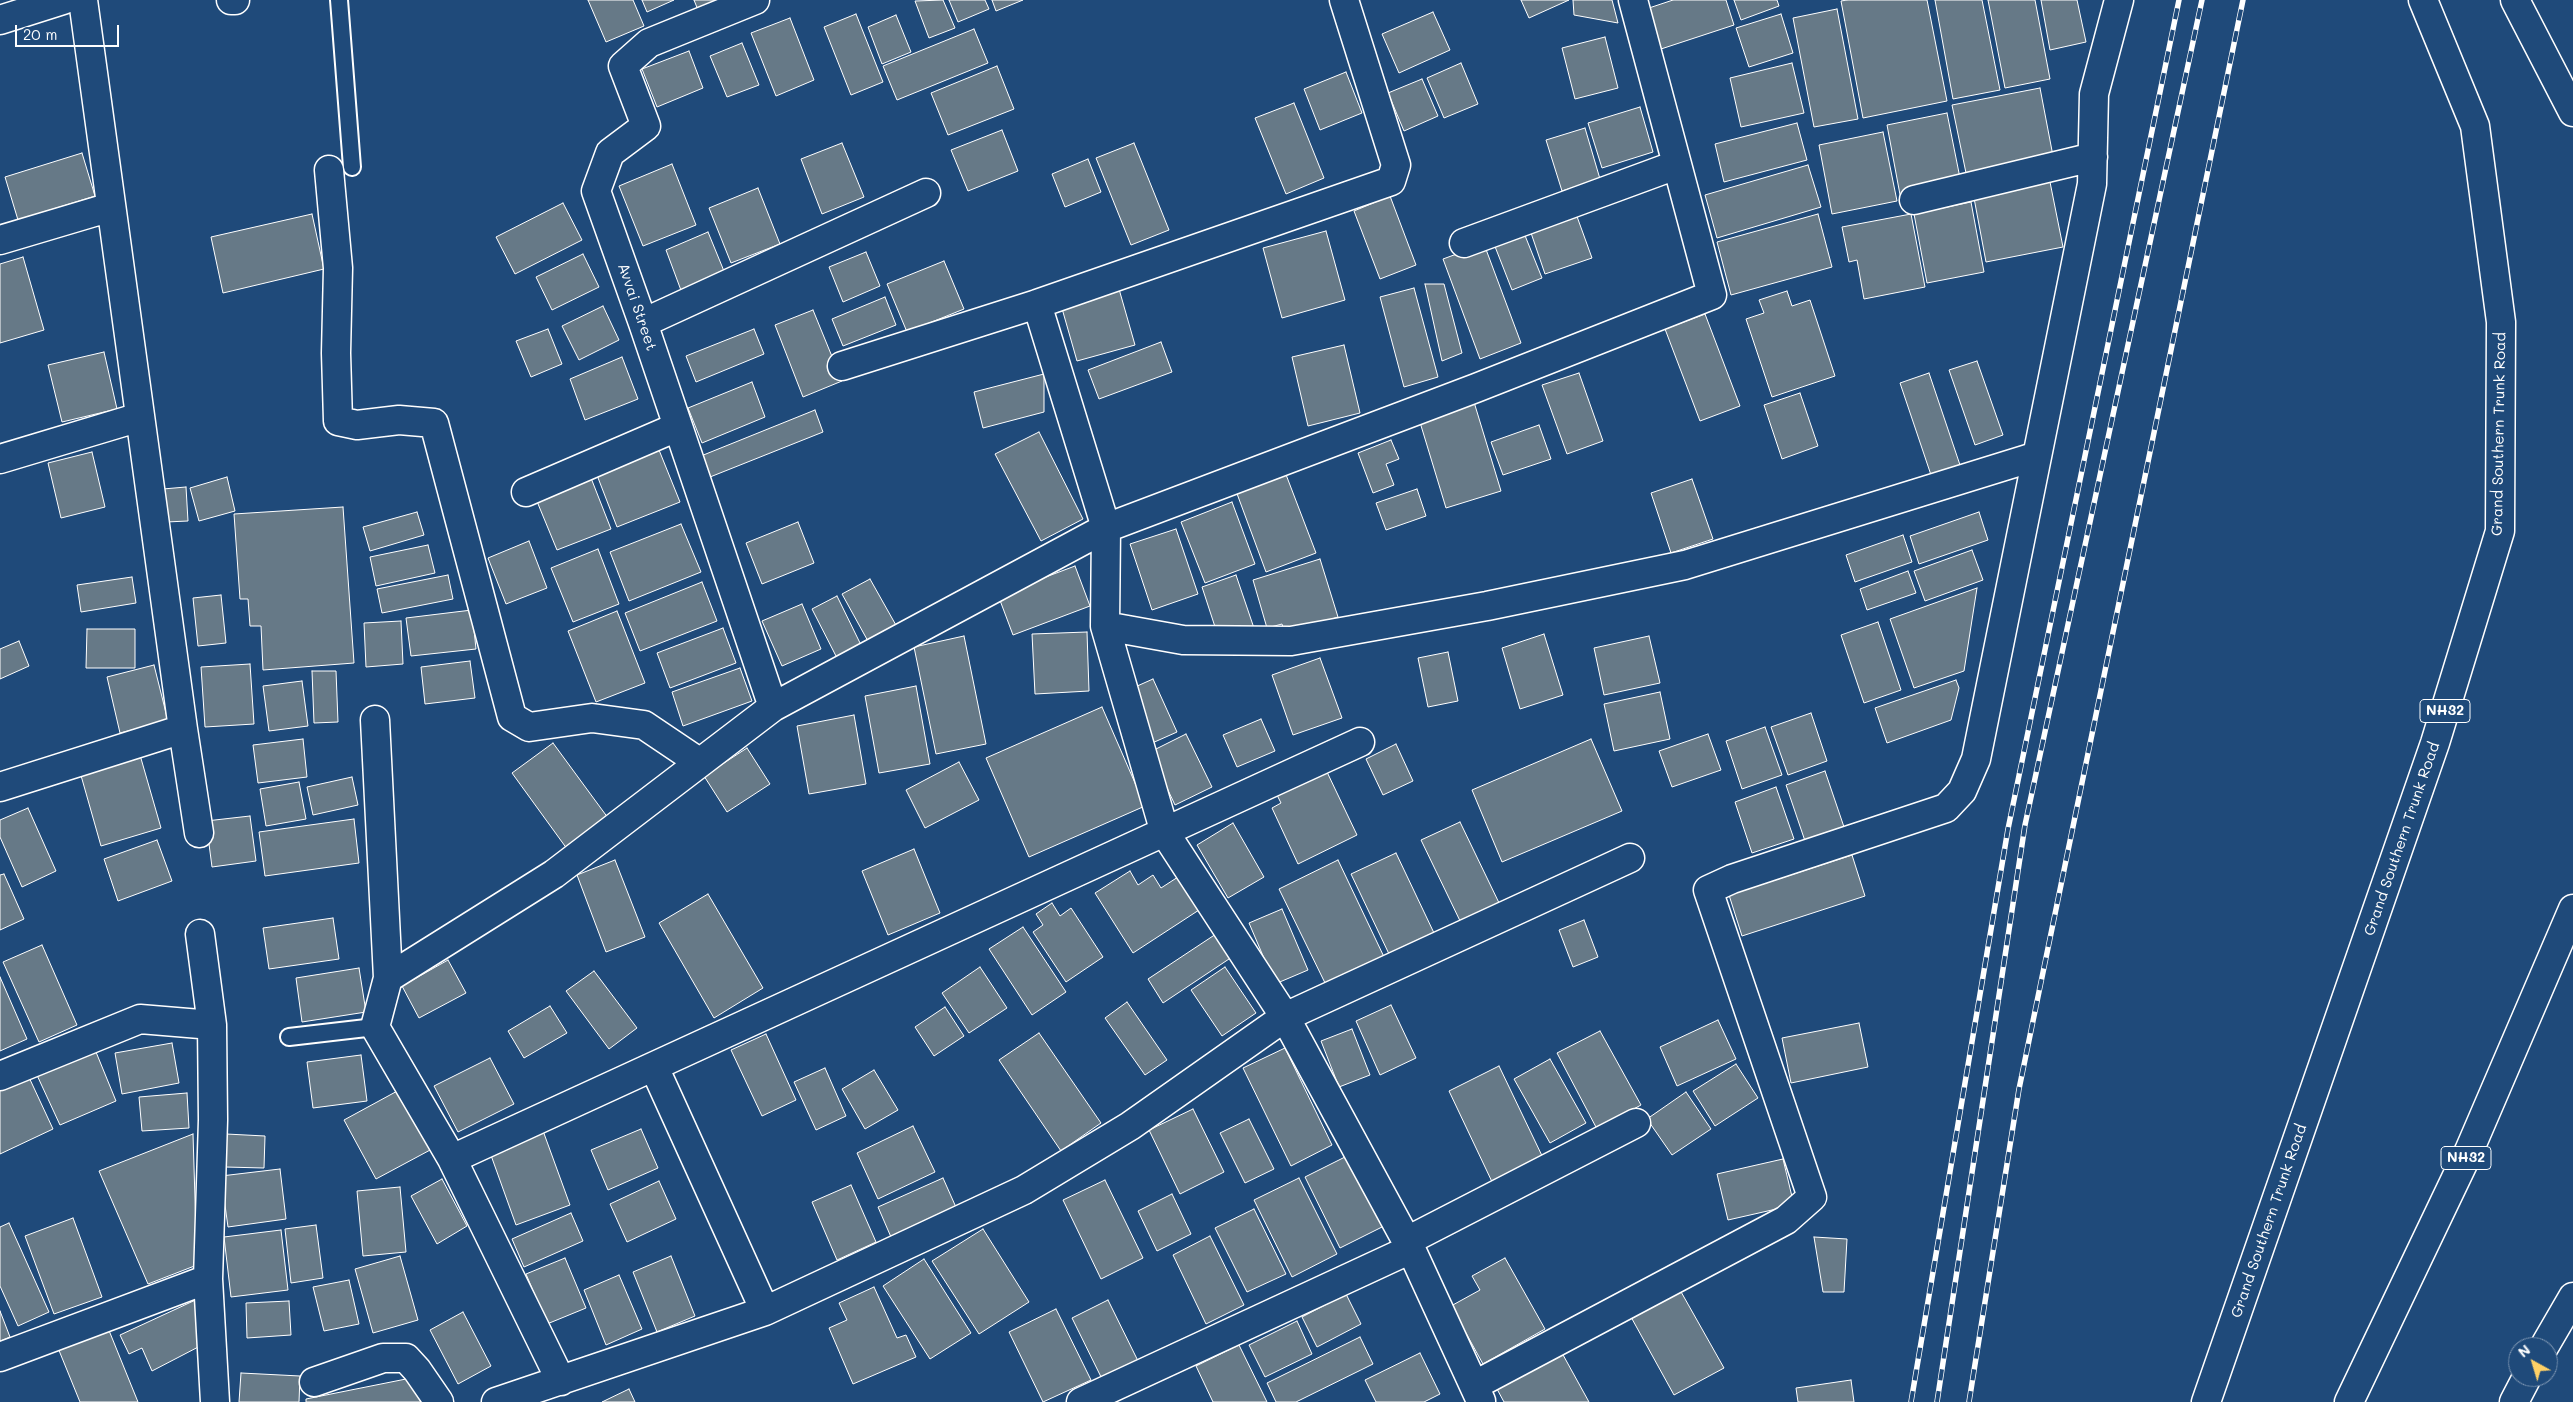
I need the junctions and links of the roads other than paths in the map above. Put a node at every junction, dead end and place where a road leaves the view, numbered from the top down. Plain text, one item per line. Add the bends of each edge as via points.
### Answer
1 (63, 0) edge
2 (83, 0) edge
3 (339, 0) edge
4 (755, 0) edge
5 (1344, 0) edge
6 (1633, 0) edge
7 (2118, 0) edge
8 (2423, 0) edge
9 (2515, 0) edge
10 (0, 20) edge
11 (2573, 112) edge
12 (2093, 157) junction
13 (1676, 165) junction
14 (340, 169) joint
15 (926, 193) dead end
16 (1914, 200) dead end
17 (111, 207) junction
18 (0, 240) edge
19 (1464, 243) dead end
20 (1037, 304) junction
21 (643, 323) junction
22 (842, 366) dead end
23 (140, 416) junction
24 (677, 427) junction
25 (2037, 456) junction
26 (0, 459) edge
27 (526, 492) dead end
28 (1106, 528) junction
29 (1105, 626) junction
30 (773, 707) junction
31 (375, 720) dead end
32 (183, 729) junction
33 (1360, 742) dead end
34 (699, 762) junction
35 (0, 787) edge
36 (199, 833) dead end
37 (1165, 833) junction
38 (1630, 858) dead end
39 (2573, 909) edge
40 (200, 934) dead end
41 (388, 978) junction
42 (1285, 1017) junction
43 (212, 1025) junction
44 (375, 1028) junction
45 (289, 1037) dead end
46 (654, 1067) junction
47 (0, 1076) edge
48 (1636, 1123) dead end
49 (452, 1159) junction
50 (1409, 1245) junction
51 (208, 1279) junction
52 (2573, 1297) edge
53 (764, 1311) junction
54 (2550, 1337) edge
55 (0, 1358) edge
56 (561, 1381) junction
57 (314, 1382) dead end
58 (2522, 1387) edge
59 (1478, 1394) edge
60 (215, 1402) edge
61 (439, 1402) edge
62 (496, 1402) edge
63 (1081, 1402) edge
64 (2206, 1402) edge
65 (2350, 1402) edge
66 (2514, 1402) edge

1 - 10 main road
2 - 17 main road
3 - 14 lane
4 - 21 main road, Avvai Street via 650,43 623,66 646,126 610,152 596,191
5 - 20 main road via 1396,165 1391,181
6 - 13 main road
7 - 12 main road via 2094,94
8 - 64 main road, Grand Southern Trunk Road / NH32 via 2475,126 2501,322 2500,531 2435,743
9 - 11 main road
12 - 16 main road
12 - 25 main road via 2092,184
13 - 19 main road
13 - 28 main road via 1712,295
14 - 34 main road via 336,353 338,421 357,425 399,420 434,423 512,717 529,727 592,718 644,725
15 - 21 main road
17 - 18 main road
17 - 23 main road
20 - 22 main road
20 - 28 main road
21 - 24 main road, Avvai Street
23 - 26 main road
23 - 32 main road
24 - 27 main road
24 - 30 main road, Avvai Street
25 - 29 main road via 1685,565 1487,606 1291,641 1183,640
25 - 59 main road via 1976,759 1962,791 1946,808 1732,879 1708,890 1812,1197 1786,1220
28 - 29 main road
28 - 30 main road
29 - 37 main road
30 - 34 main road
31 - 41 main road
32 - 35 main road
32 - 36 main road
33 - 37 main road
34 - 41 main road via 554,874
37 - 42 main road
37 - 46 main road
38 - 42 main road
39 - 65 main road, NH32 via 2469,1151
40 - 43 main road
41 - 44 main road
42 - 50 main road
42 - 53 main road via 1130,1126 1024,1190
43 - 47 main road via 140,1019
43 - 51 main road
44 - 45 lane
44 - 49 main road
46 - 49 main road
46 - 53 main road
48 - 50 main road
49 - 56 main road
50 - 59 main road
50 - 63 main road
51 - 55 main road
51 - 60 main road
52 - 54 main road
53 - 56 main road
56 - 62 main road
57 - 61 main road via 384,1358 406,1358
58 - 66 main road

